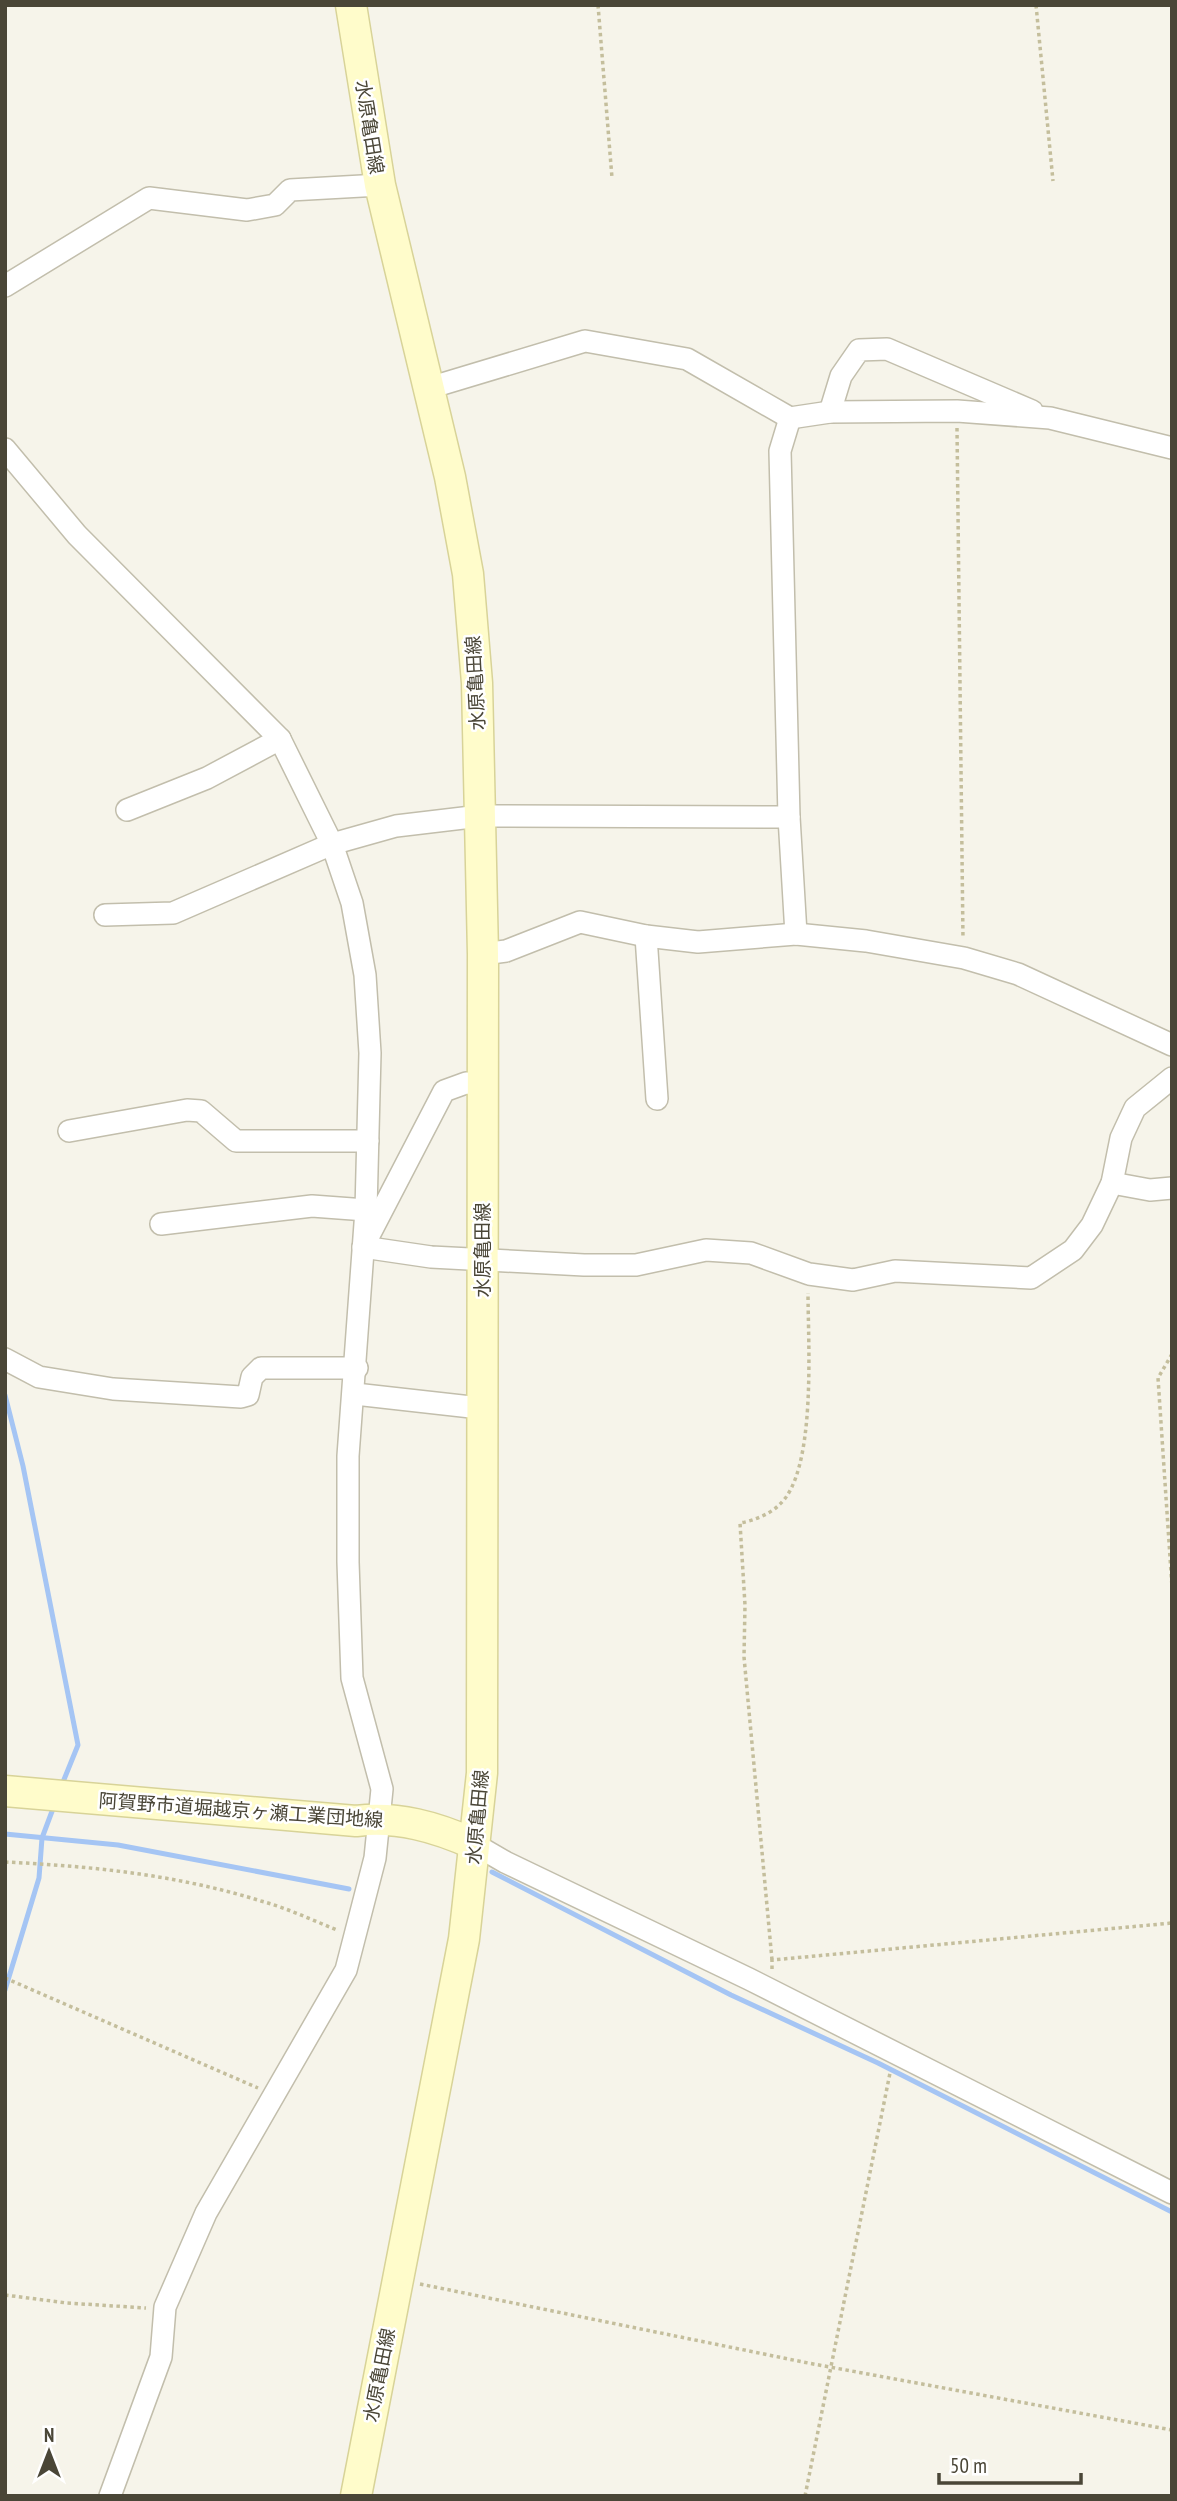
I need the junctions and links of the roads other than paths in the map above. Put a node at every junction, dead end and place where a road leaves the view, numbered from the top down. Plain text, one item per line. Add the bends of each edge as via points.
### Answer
1 (351, 5) edge
2 (380, 185) junction
3 (5, 286) edge
4 (429, 388) junction
5 (830, 412) junction
6 (790, 418) junction
7 (1050, 418) junction
8 (1172, 448) edge
9 (5, 449) edge
10 (280, 738) junction
11 (127, 810) dead end
12 (480, 816) junction
13 (789, 817) junction
14 (332, 844) junction
15 (105, 915) dead end
16 (796, 934) junction
17 (646, 936) junction
18 (483, 954) junction
19 (1172, 1045) edge
20 (1172, 1078) edge
21 (482, 1084) junction
22 (657, 1099) dead end
23 (69, 1132) dead end
24 (368, 1141) junction
25 (1112, 1183) junction
26 (1172, 1188) edge
27 (366, 1210) junction
28 (160, 1224) dead end
29 (363, 1247) junction
30 (483, 1260) junction
31 (5, 1359) edge
32 (357, 1367) junction
33 (355, 1394) junction
34 (480, 1408) junction
35 (5, 1791) edge
36 (381, 1818) junction
37 (474, 1844) junction
38 (1172, 2193) edge
39 (110, 2496) edge
40 (356, 2496) edge

1 - 2 main road, 水原亀田線
2 - 3 street via 290,190 275,205 247,210 149,198
2 - 4 main road, 水原亀田線
4 - 6 street via 585,341 687,359
4 - 12 main road, 水原亀田線 via 468,574 477,682
5 - 6 street
5 - 7 street via 957,411
5 - 7 street via 841,376 859,350 872,347 887,349
6 - 13 street via 779,451
7 - 8 street
9 - 10 street via 77,535
10 - 11 street via 207,778
10 - 14 street
12 - 13 street
12 - 14 street via 396,826
12 - 18 main road, 水原亀田線
13 - 16 street
14 - 15 street via 173,913
14 - 24 street via 352,903 365,975 370,1053
16 - 17 street via 698,942
16 - 19 street via 964,958 1018,974
17 - 18 street via 580,922 506,951
17 - 22 street
18 - 21 main road, 水原亀田線
20 - 25 street via 1135,1108 1121,1138
21 - 29 street via 466,1083 444,1091
21 - 30 main road, 水原亀田線
23 - 24 street via 187,1110 201,1111 236,1140
24 - 27 street
25 - 26 street via 1150,1190
25 - 30 street via 1092,1225 1073,1250 1031,1278 895,1271 853,1280 808,1274 751,1253 706,1250 636,1265
27 - 28 street via 312,1206
27 - 29 street
29 - 30 street
29 - 32 street
30 - 34 main road, 水原亀田線
31 - 32 street via 39,1377 113,1389 241,1397 248,1395 252,1377 261,1368
32 - 33 street
33 - 34 street
33 - 36 street via 348,1456 352,1678 382,1789
34 - 37 main road, 水原亀田線 via 482,1773
35 - 36 main road, 阿賀野市道堀越京ヶ瀬工業団地線 via 356,1821
36 - 37 main road, 阿賀野市道堀越京ヶ瀬工業団地線 via 447,1832
36 - 39 street via 346,1970 206,2213 164,2307 161,2357
37 - 38 street
37 - 40 main road, 水原亀田線 via 464,1939

